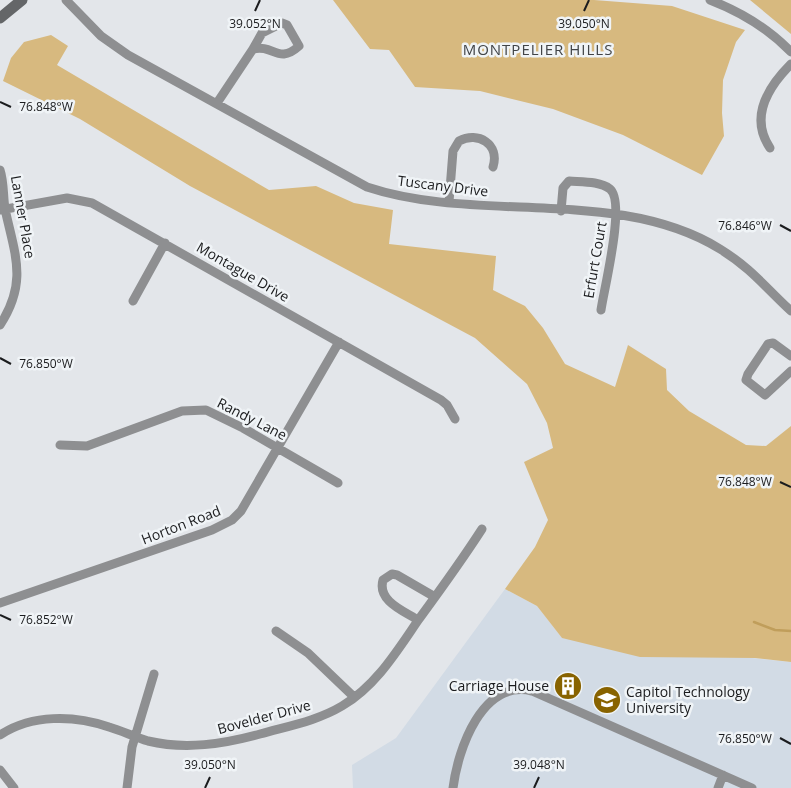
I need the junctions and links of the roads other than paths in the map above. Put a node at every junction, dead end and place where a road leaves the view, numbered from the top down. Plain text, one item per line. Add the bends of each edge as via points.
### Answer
1 (22, 0) edge
2 (66, 0) edge
3 (710, 0) edge
4 (0, 18) edge
5 (253, 49) junction
6 (791, 52) edge
7 (791, 64) edge
8 (217, 103) junction
9 (770, 148) dead end
10 (493, 167) dead end
11 (0, 170) edge
12 (449, 202) junction
13 (3, 209) edge
14 (561, 211) junction
15 (617, 215) junction
16 (165, 243) junction
17 (133, 301) dead end
18 (789, 306) edge
19 (601, 310) dead end
20 (0, 325) edge
21 (339, 342) junction
22 (791, 356) edge
23 (791, 371) edge
24 (455, 418) dead end
25 (60, 445) dead end
26 (279, 448) junction
27 (338, 483) dead end
28 (482, 529) dead end
29 (435, 597) junction
30 (0, 604) edge
31 (418, 620) junction
32 (276, 631) dead end
33 (154, 674) dead end
34 (354, 697) junction
35 (0, 735) edge
36 (135, 736) junction
37 (0, 770) edge
38 (723, 775) junction
39 (14, 788) edge
40 (127, 788) edge
41 (453, 788) edge
42 (718, 788) edge
43 (752, 788) edge

1 - 4 main road
2 - 8 street, Tuscany Drive via 101,36 128,55
3 - 6 street via 766,28
5 - 5 street via 262,48 284,55 299,46 288,25 282,23 262,33
5 - 8 street
7 - 9 street via 774,84 760,116 761,132
8 - 12 street, Tuscany Drive via 367,187 405,197
10 - 12 street via 495,152 492,146 481,139 459,141 453,150
11 - 13 street, Lanner Place
12 - 14 street, Tuscany Drive
13 - 16 street, Montague Drive via 49,200 80,199
13 - 20 street, Lanner Place via 17,255 18,274 15,295
14 - 15 street, Tuscany Drive
14 - 15 street via 565,184 569,181 584,182 610,189 615,194
15 - 18 street, Tuscany Drive via 664,225 702,239 755,274
15 - 19 street, Erfurt Court
16 - 17 street
16 - 21 street, Montague Drive
21 - 24 street, Montague Drive via 440,400
21 - 26 street, Horton Road
22 - 23 street via 773,343 768,344 746,380 766,395
25 - 26 street, Randy Lane via 87,446 182,412 206,410
26 - 27 street, Randy Lane
26 - 30 street, Horton Road via 241,512 228,522
28 - 29 street, Bovelder Drive
29 - 31 street, Bovelder Drive
29 - 31 street via 397,574 383,580 384,596
31 - 34 street, Bovelder Drive via 378,676
32 - 34 street via 308,653
33 - 36 street
34 - 36 street, Bovelder Drive via 304,722 227,742 183,746
35 - 36 street, Bovelder Drive via 27,723 62,719 91,722
36 - 40 street
37 - 39 street
38 - 41 street via 519,688 503,692 479,717 462,752
38 - 42 street
38 - 43 street

